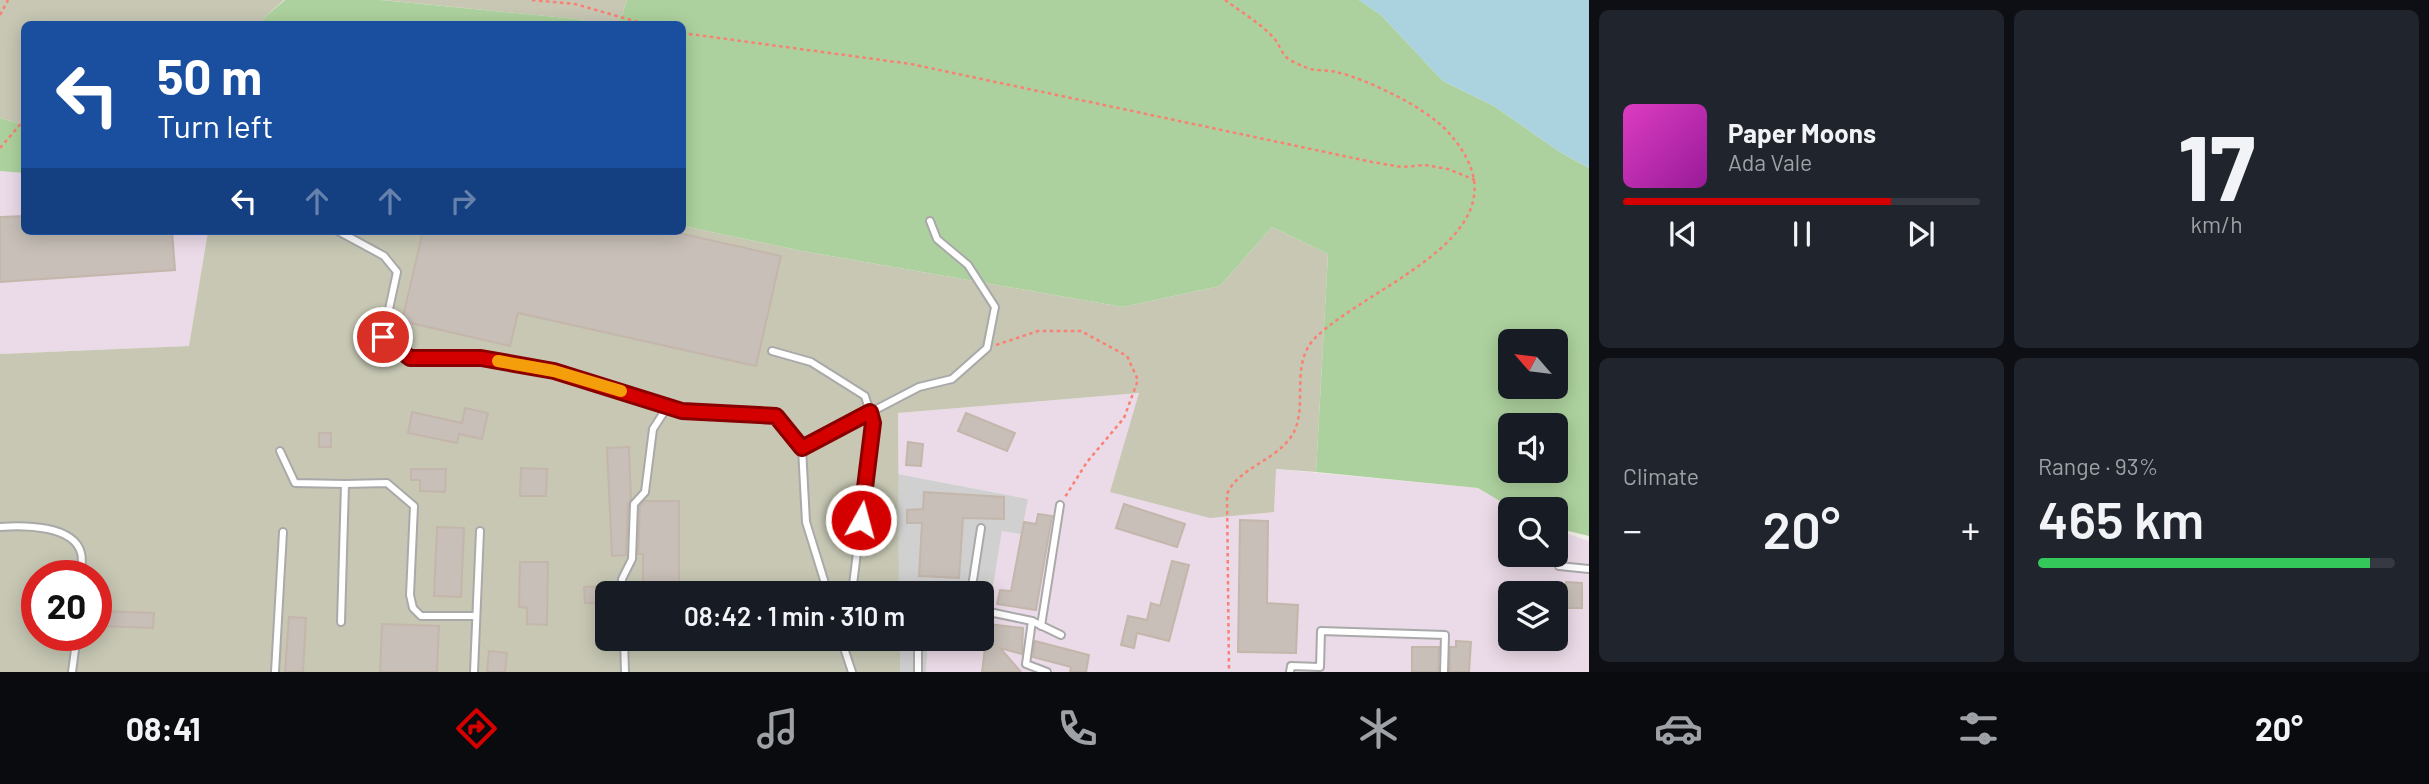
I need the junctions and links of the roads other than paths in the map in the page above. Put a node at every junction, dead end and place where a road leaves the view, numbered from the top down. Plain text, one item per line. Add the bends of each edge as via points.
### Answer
1 (930, 221) dead end
2 (345, 235) edge
3 (772, 351) dead end
4 (668, 406) junction
5 (870, 412) junction
6 (802, 448) junction
7 (280, 451) dead end
8 (345, 484) junction
9 (1060, 505) road end
10 (0, 527) edge
11 (981, 528) dead end
12 (480, 531) dead end
13 (283, 532) dead end
14 (81, 560) edge
15 (1568, 567) edge
16 (1589, 569) edge
17 (622, 581) edge
18 (824, 581) edge
19 (853, 581) edge
20 (973, 581) edge
21 (994, 613) dead end
22 (476, 616) junction
23 (1032, 621) junction
24 (341, 622) dead end
25 (1041, 626) junction
26 (1061, 635) dead end
27 (75, 651) edge
28 (624, 651) edge
29 (845, 651) edge
30 (918, 651) edge
31 (72, 672) edge
32 (275, 672) edge
33 (474, 672) edge
34 (625, 672) edge
35 (852, 672) edge
36 (918, 672) edge
37 (1047, 672) edge
38 (1290, 672) edge
39 (1444, 672) edge

1 - 5 lane via 937,239 968,265 995,307 987,348 952,379 919,387
2 - 4 lane via 384,256 397,272 383,337 410,358 481,358 554,371
3 - 5 lane via 811,362 865,396
4 - 6 lane via 682,411 776,416
4 - 17 lane via 653,429 645,492 634,504 632,559
5 - 6 lane
5 - 19 lane via 873,423
6 - 18 lane via 806,522
7 - 8 lane via 295,483
8 - 22 lane via 387,483 414,506 413,608 421,615
8 - 24 lane
9 - 25 lane
10 - 14 lane via 59,531 74,538
11 - 20 lane
12 - 22 lane
13 - 32 lane
15 - 16 lane
21 - 23 lane
22 - 33 lane
23 - 25 lane
23 - 37 lane via 1026,664
25 - 26 lane
27 - 31 lane
28 - 34 lane
29 - 35 lane
30 - 36 lane
38 - 39 lane via 1290,666 1320,667 1321,631 1445,635

